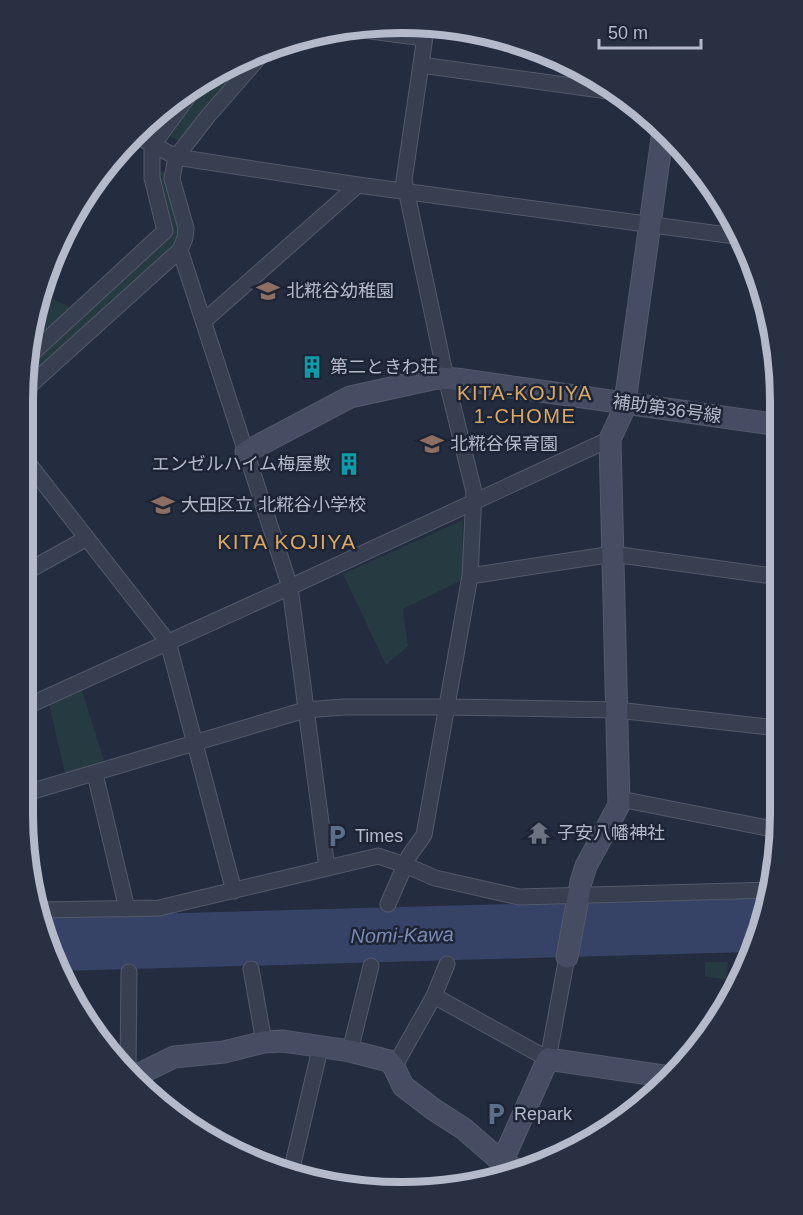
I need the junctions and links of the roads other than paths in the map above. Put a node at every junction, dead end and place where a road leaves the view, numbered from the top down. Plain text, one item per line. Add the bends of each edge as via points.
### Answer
1 (425, 34) edge
2 (253, 64) edge
3 (421, 65) junction
4 (598, 90) edge
5 (181, 106) edge
6 (142, 140) edge
7 (662, 141) edge
8 (152, 146) junction
9 (176, 157) junction
10 (358, 184) junction
11 (406, 191) junction
12 (650, 224) junction
13 (730, 235) edge
14 (180, 250) junction
15 (204, 321) junction
16 (37, 349) edge
17 (446, 378) junction
18 (34, 381) edge
19 (624, 403) junction
20 (770, 424) edge
21 (610, 439) junction
22 (246, 452) junction
23 (33, 469) edge
24 (474, 502) junction
25 (87, 538) junction
26 (613, 554) junction
27 (33, 568) edge
28 (470, 576) junction
29 (770, 576) edge
30 (290, 587) junction
31 (168, 642) junction
32 (33, 703) edge
33 (447, 706) junction
34 (305, 710) junction
35 (617, 710) junction
36 (770, 727) edge
37 (195, 742) junction
38 (95, 774) junction
39 (33, 791) edge
40 (620, 799) junction
41 (769, 828) edge
42 (405, 865) junction
43 (327, 868) junction
44 (762, 890) edge
45 (234, 891) junction
46 (578, 899) junction
47 (388, 904) dead end
48 (127, 909) junction
49 (46, 910) edge
50 (567, 957) joint
51 (447, 964) dead end
52 (371, 966) dead end
53 (251, 969) dead end
54 (129, 972) dead end
55 (434, 996) junction
56 (264, 1042) junction
57 (321, 1045) junction
58 (350, 1051) junction
59 (548, 1059) junction
60 (128, 1060) edge
61 (394, 1067) junction
62 (140, 1073) edge
63 (660, 1076) edge
64 (293, 1165) edge
65 (509, 1165) edge
66 (503, 1167) edge

1 - 3 street
2 - 9 street
3 - 4 street
3 - 11 street via 404,180
5 - 8 street
6 - 8 street
7 - 12 street
8 - 9 street
8 - 16 street via 152,178 165,231
9 - 10 street
9 - 14 street via 172,179 186,228
10 - 11 street
10 - 15 street
11 - 12 street
11 - 17 street
12 - 13 street
12 - 19 street
14 - 15 street
14 - 18 street
15 - 22 street
17 - 19 street, 補助第36号線
17 - 22 street, 補助第36号線 via 350,397
17 - 24 street
19 - 20 street, 補助第36号線
19 - 21 street
21 - 24 street
21 - 26 street
22 - 30 street
23 - 25 street
24 - 28 street
24 - 30 street
25 - 27 street
25 - 31 street
26 - 28 street
26 - 29 street
26 - 35 street
28 - 33 street
30 - 31 street
30 - 34 street
31 - 32 street
31 - 37 street
33 - 34 street
33 - 35 street
33 - 42 street via 424,835
34 - 37 street
34 - 43 street
35 - 36 street
35 - 40 street
37 - 38 street
37 - 45 street
38 - 39 street
38 - 48 street
40 - 41 street
40 - 46 street via 586,866
42 - 43 street via 378,856
42 - 46 street via 435,878 519,897
42 - 47 street
43 - 45 street
44 - 46 street
45 - 48 street via 159,908
46 - 50 street
48 - 49 street
50 - 59 street
51 - 55 street
52 - 58 street
53 - 56 street
54 - 60 street
55 - 59 street
55 - 61 street
56 - 57 street
56 - 62 street via 224,1053 174,1057
57 - 58 street
57 - 64 street
58 - 61 street via 389,1061
59 - 63 street
59 - 65 street
61 - 66 street via 403,1086 464,1129

